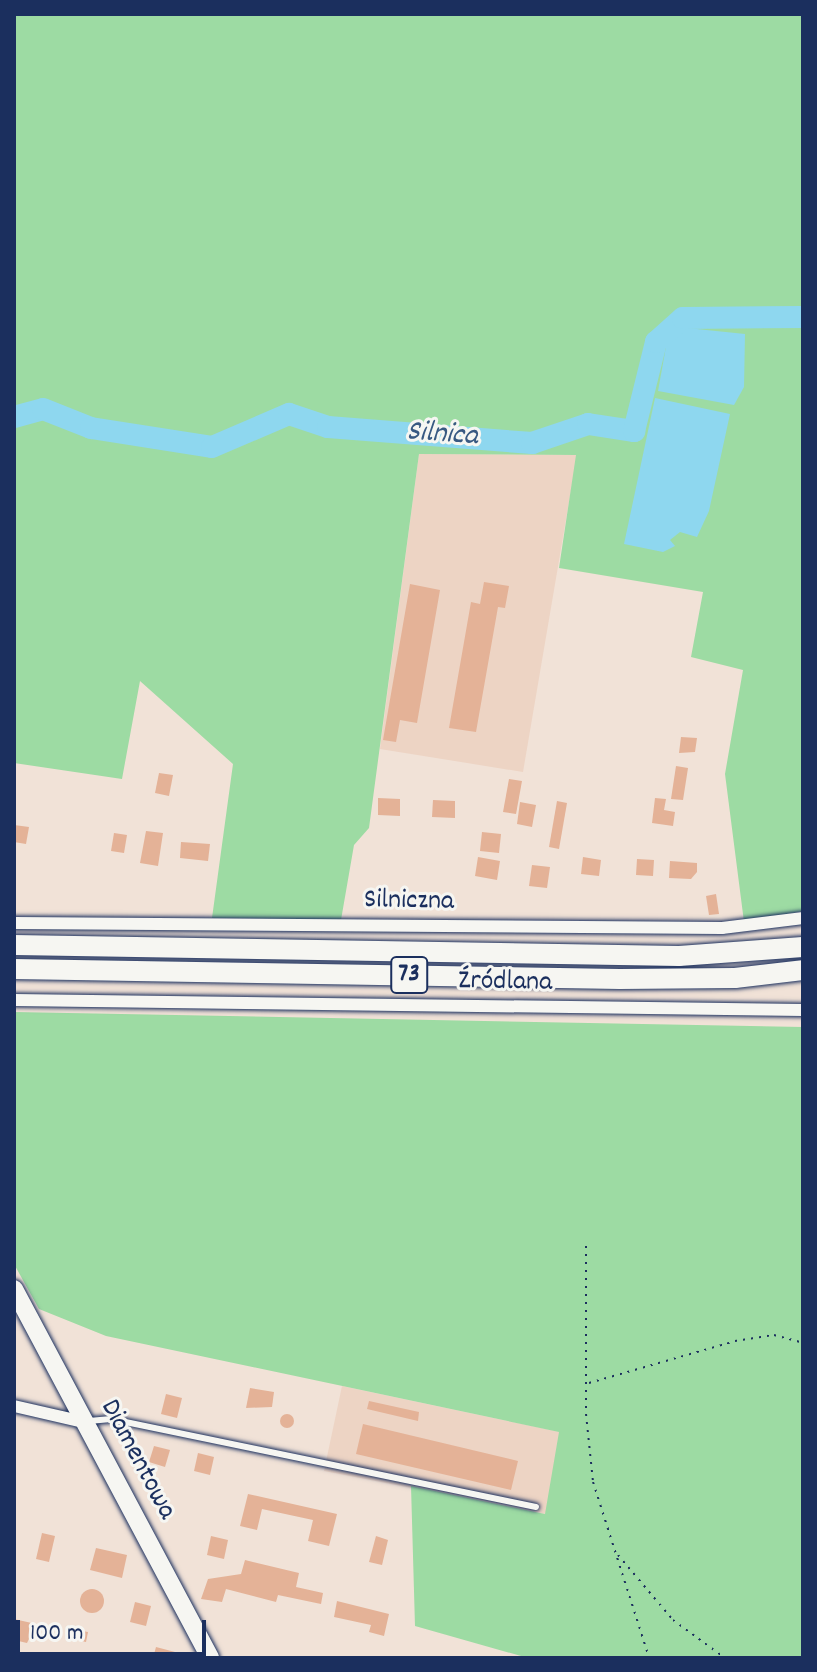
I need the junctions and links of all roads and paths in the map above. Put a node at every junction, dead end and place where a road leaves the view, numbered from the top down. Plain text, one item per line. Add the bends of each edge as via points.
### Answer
1 (803, 918) edge
2 (14, 923) edge
3 (14, 945) edge
4 (803, 947) edge
5 (14, 969) edge
6 (803, 970) edge
7 (14, 1000) edge
8 (803, 1010) edge
9 (586, 1246) dead end
10 (14, 1289) edge
11 (803, 1343) edge
12 (588, 1383) junction
13 (14, 1406) edge
14 (84, 1422) junction
15 (536, 1507) dead end
16 (617, 1554) junction
17 (210, 1658) edge
18 (649, 1658) edge
19 (725, 1658) edge

1 - 2 street, Silniczna via 722,928
3 - 4 main road, 73 via 679,956
5 - 6 main road, 73 via 620,979 735,978
7 - 8 street, Źródlana
9 - 12 path
10 - 14 street, Diamentowa
11 - 12 path via 774,1335 735,1341
12 - 16 path via 593,1482
13 - 14 street
14 - 15 lane via 111,1419
14 - 17 street, Diamentowa
16 - 18 path
16 - 19 path via 673,1620

